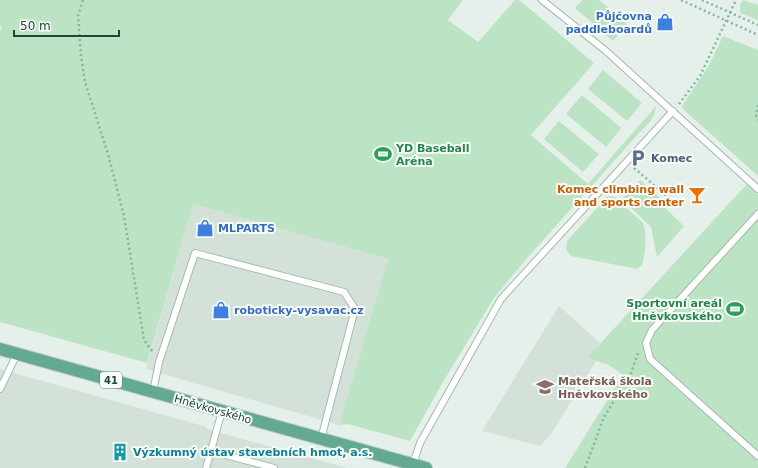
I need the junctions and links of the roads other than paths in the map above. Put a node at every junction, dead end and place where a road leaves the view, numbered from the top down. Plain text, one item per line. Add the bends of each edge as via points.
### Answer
1 (542, 0) edge
2 (673, 110) junction
3 (758, 188) edge
4 (758, 214) edge
5 (0, 349) edge
6 (17, 354) junction
7 (0, 389) edge
8 (153, 392) junction
9 (222, 411) junction
10 (321, 439) junction
11 (211, 451) junction
12 (758, 456) edge
13 (413, 464) junction
14 (206, 468) edge
15 (274, 468) edge
16 (426, 468) edge

1 - 2 lane via 606,51
2 - 3 lane
2 - 13 lane via 501,299 420,443
4 - 12 lane via 652,330 646,343 650,359
5 - 6 main road, Hněvkovského / 41
6 - 7 lane
6 - 8 main road, Hněvkovského / 41
8 - 9 main road, Hněvkovského / 41
8 - 10 lane via 159,362 195,253 344,292 355,309
9 - 10 main road, Hněvkovského / 41
9 - 11 lane
10 - 13 main road, Hněvkovského / 41
11 - 14 lane
11 - 15 lane
13 - 16 main road, Hněvkovského / 41

